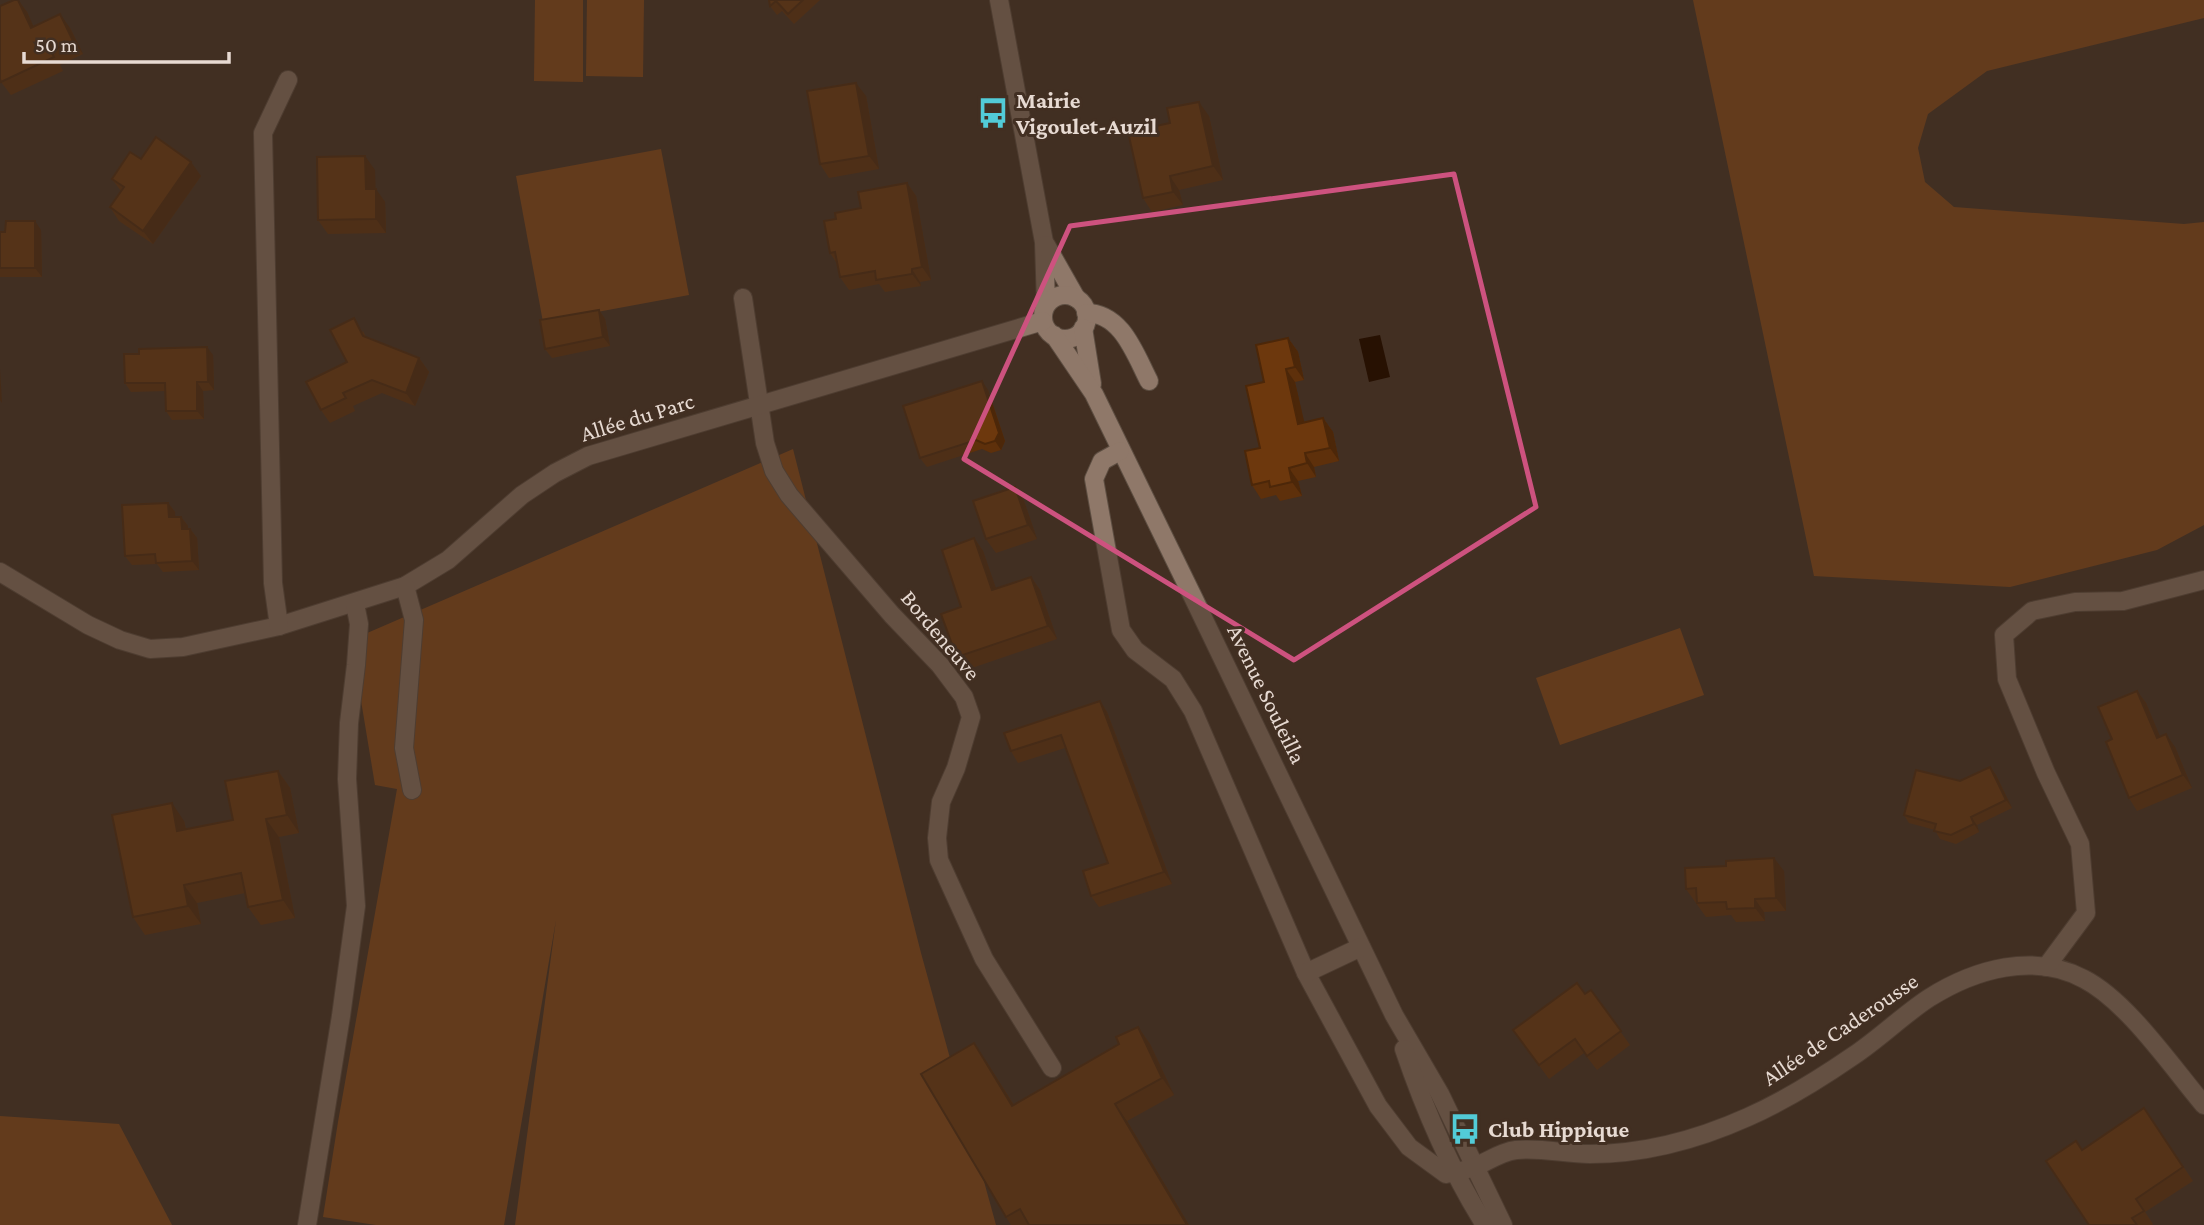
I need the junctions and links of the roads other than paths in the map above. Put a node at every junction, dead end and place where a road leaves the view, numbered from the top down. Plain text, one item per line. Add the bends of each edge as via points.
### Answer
1 (999, 0) edge
2 (288, 80) dead end
3 (1044, 242) junction
4 (743, 298) dead end
5 (1082, 313) junction
6 (1048, 320) junction
7 (1149, 381) dead end
8 (1094, 394) junction
9 (761, 405) junction
10 (1120, 451) junction
11 (0, 572) edge
12 (2204, 580) edge
13 (405, 586) junction
14 (355, 604) junction
15 (279, 626) junction
16 (412, 790) dead end
17 (1361, 947) junction
18 (2046, 967) junction
19 (1306, 973) junction
20 (1394, 1015) junction
21 (1052, 1068) dead end
22 (2204, 1104) edge
23 (1476, 1167) junction
24 (1454, 1172) junction
25 (307, 1225) edge
26 (1485, 1225) edge
27 (1503, 1225) edge

1 - 3 street, Avenue Souleilla
2 - 15 street via 263,133 273,583
3 - 5 street, Avenue Souleilla
3 - 6 street, Avenue Souleilla
4 - 9 street, Bordeneuve
5 - 6 street via 1077,334 1070,338
5 - 6 street via 1068,295 1059,296 1052,299
5 - 7 street via 1099,313 1125,333
5 - 8 street, Avenue Souleilla
6 - 8 street, Avenue Souleilla
6 - 9 street, Allée du Parc
8 - 10 street, Avenue Souleilla
9 - 13 street, Allée du Parc via 588,456 522,495 448,560
9 - 21 street, Bordeneuve via 765,443 774,471 789,495 964,697 971,717 957,768 941,802 939,860 984,959
10 - 17 street, Avenue Souleilla
10 - 19 street via 1102,460 1094,479 1121,630 1135,650 1172,679 1193,711
11 - 15 street, Allée du Parc via 88,625 150,649 183,647
12 - 18 street via 2123,601 2075,602 2032,611 2004,635 2007,679 2080,844 2086,913
13 - 14 street, Allée du Parc
13 - 16 street via 414,620 404,748
14 - 15 street, Allée du Parc
14 - 25 street via 359,624 347,779 356,906
17 - 19 street
17 - 20 street, Avenue Souleilla
18 - 22 street, Allée de Caderousse via 2086,979 2125,1010
18 - 23 street, Allée de Caderousse via 1993,969 1960,981 1798,1089 1749,1117 1700,1135 1619,1153 1516,1150
19 - 24 street via 1378,1106 1409,1147 1446,1174
20 - 23 street, Avenue Souleilla
20 - 24 street, Avenue Souleilla via 1421,1101
23 - 24 street, Allée de Caderousse
23 - 27 street, Avenue Souleilla
24 - 26 street, Avenue Souleilla

